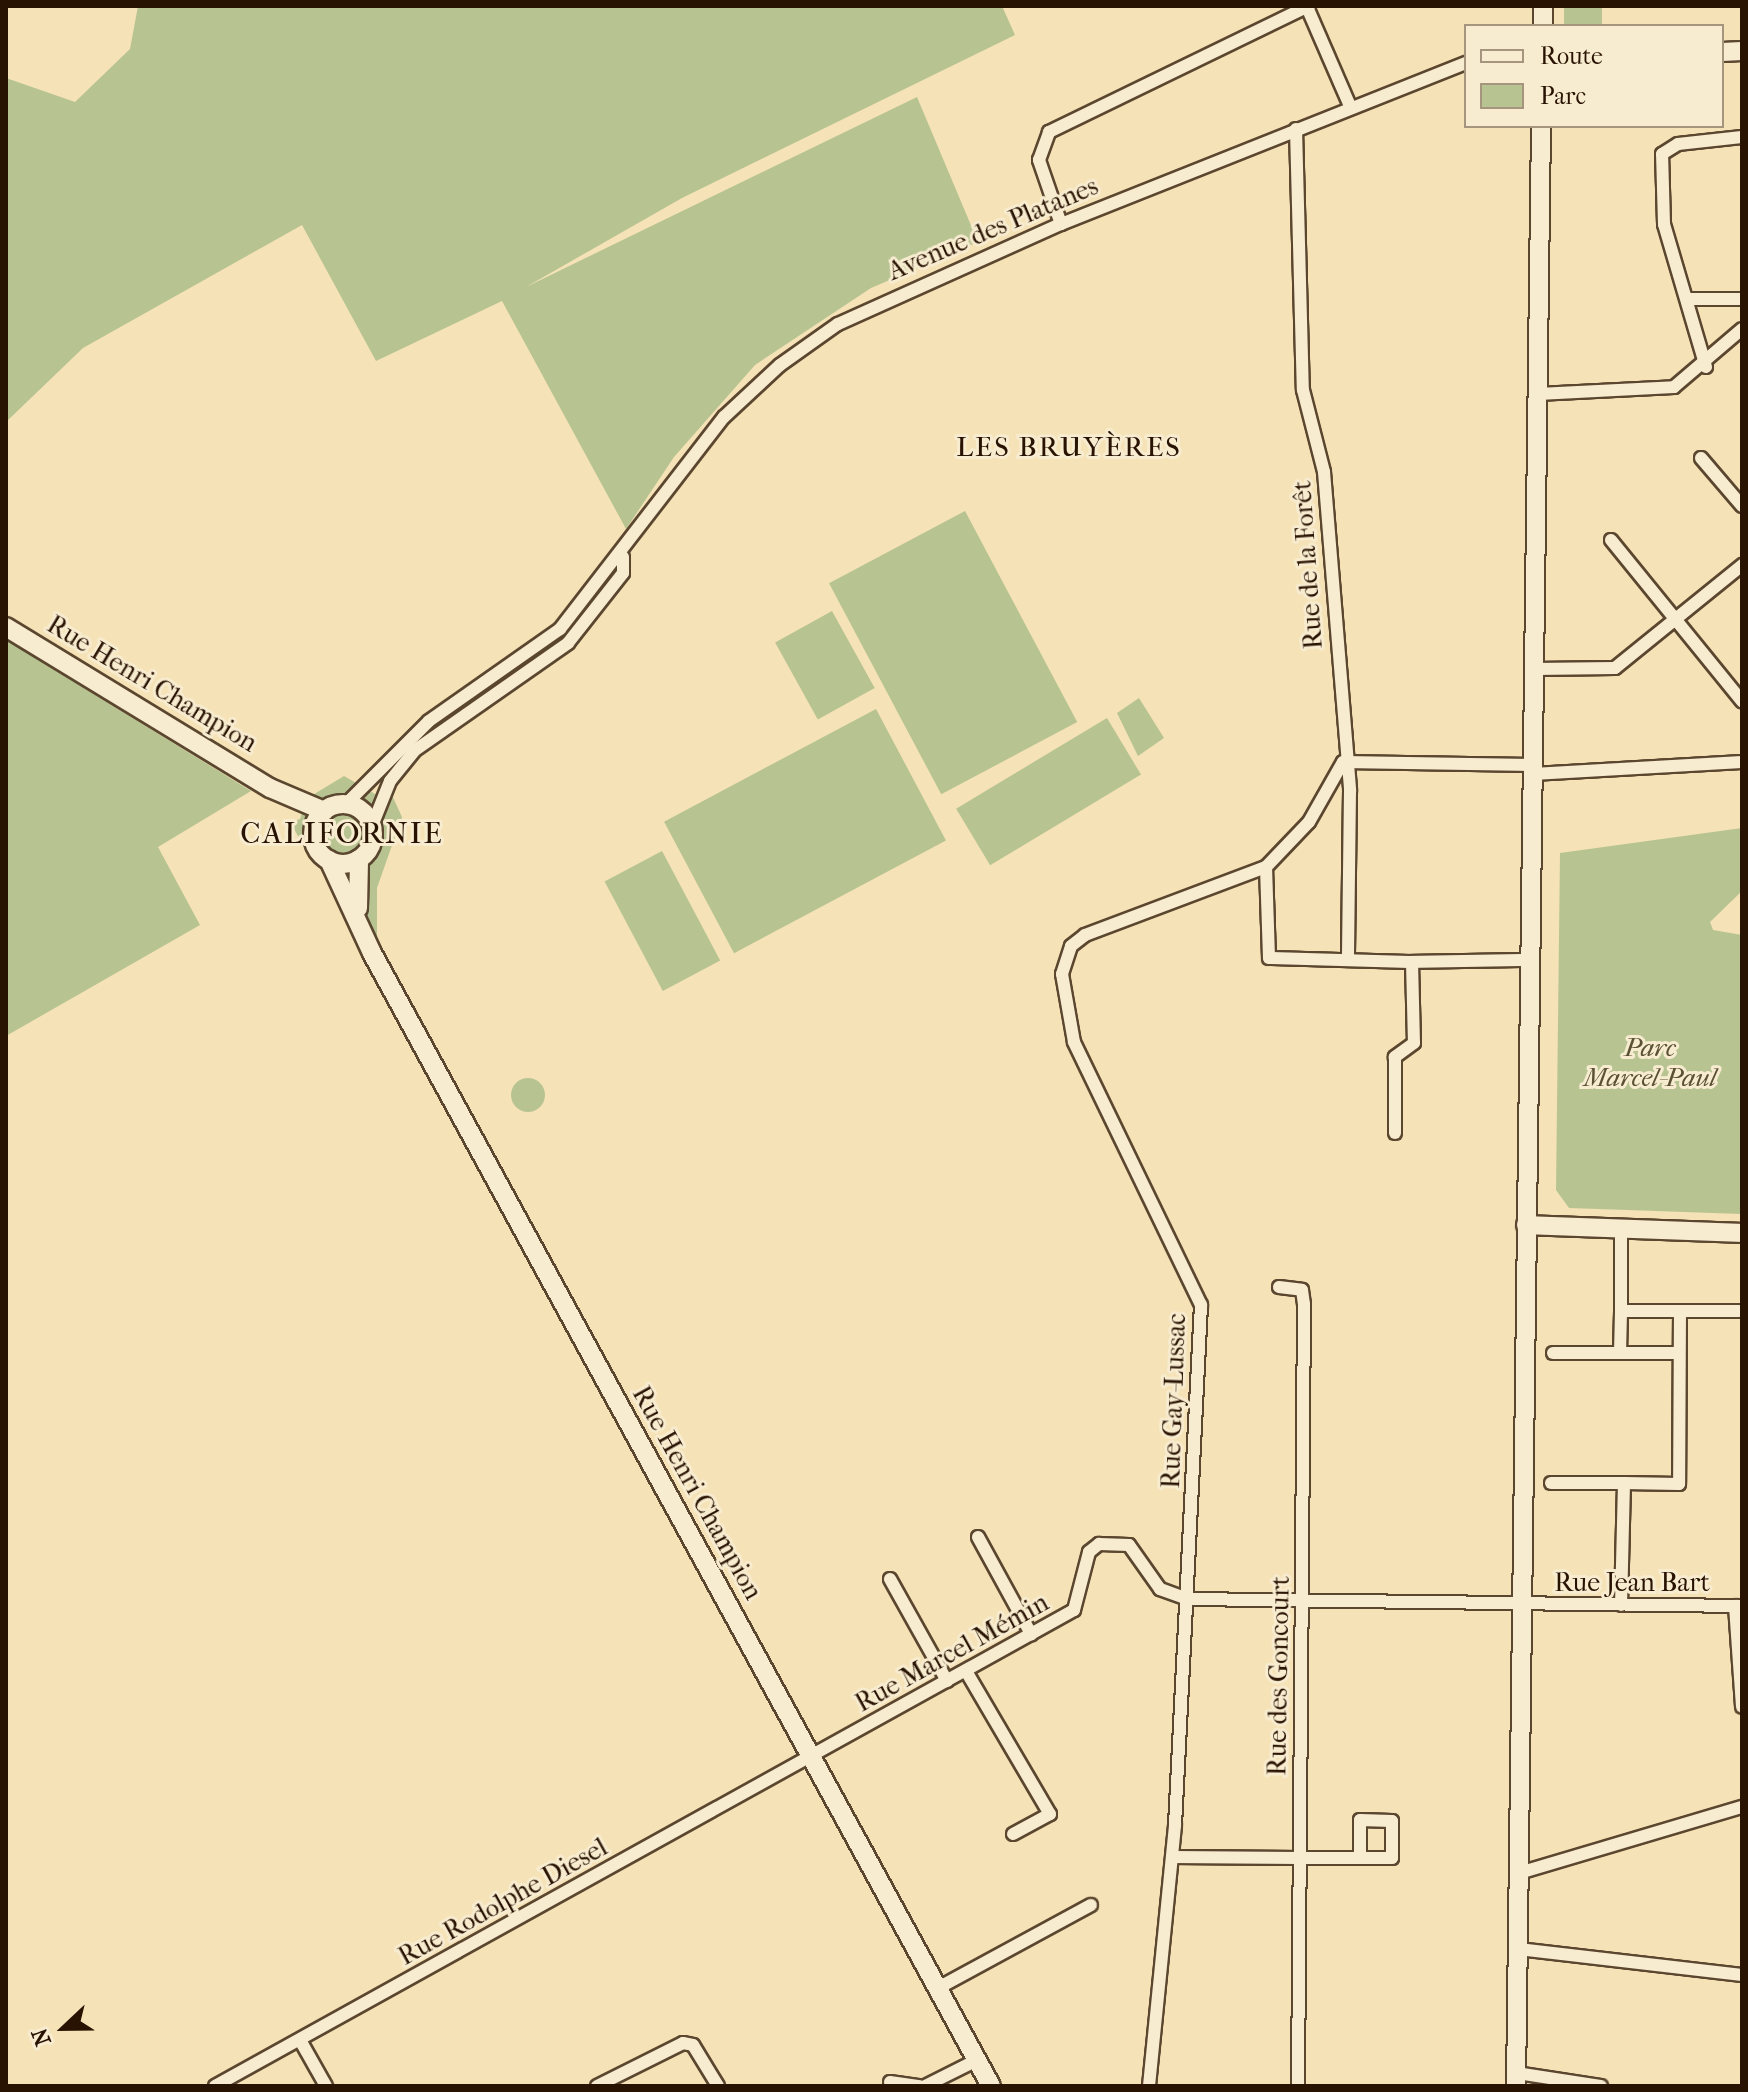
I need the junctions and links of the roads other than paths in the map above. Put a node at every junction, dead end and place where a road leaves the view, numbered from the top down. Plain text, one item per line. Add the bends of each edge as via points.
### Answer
1 (1308, 6) edge
2 (1464, 64) edge
3 (1350, 106) junction
4 (1541, 128) edge
5 (1296, 129) junction
6 (1742, 137) edge
7 (1061, 224) junction
8 (1687, 299) junction
9 (1742, 299) edge
10 (1742, 329) edge
11 (1706, 367) junction
12 (1538, 394) junction
13 (1701, 458) dead end
14 (1742, 506) edge
15 (1611, 540) dead end
16 (623, 557) junction
17 (1742, 565) edge
18 (1677, 619) junction
19 (6, 627) edge
20 (1534, 669) junction
21 (1742, 701) edge
22 (1343, 762) junction
23 (1742, 762) edge
24 (1533, 770) junction
25 (270, 788) junction
26 (346, 804) junction
27 (324, 811) junction
28 (372, 826) junction
29 (313, 836) junction
30 (359, 859) junction
31 (329, 860) junction
32 (1266, 867) junction
33 (359, 924) junction
34 (1348, 959) junction
35 (1530, 960) junction
36 (1412, 962) junction
37 (1395, 1133) dead end
38 (1526, 1225) junction
39 (1621, 1226) junction
40 (1742, 1233) edge
41 (1279, 1287) dead end
42 (1621, 1311) junction
43 (1680, 1311) junction
44 (1739, 1311) dead end
45 (1553, 1353) dead end
46 (1620, 1353) junction
47 (1679, 1353) junction
48 (1551, 1483) dead end
49 (1624, 1483) junction
50 (978, 1537) dead end
51 (890, 1579) dead end
52 (1187, 1599) junction
53 (1302, 1601) junction
54 (1522, 1604) junction
55 (1621, 1605) junction
56 (1738, 1606) edge
57 (1031, 1634) junction
58 (966, 1671) junction
59 (947, 1681) junction
60 (1742, 1707) edge
61 (811, 1755) junction
62 (1742, 1807) edge
63 (1013, 1834) dead end
64 (1172, 1857) junction
65 (1299, 1858) junction
66 (1360, 1858) dead end
67 (1519, 1873) junction
68 (1091, 1905) dead end
69 (1518, 1949) junction
70 (1742, 1975) edge
71 (938, 1988) junction
72 (300, 2040) junction
73 (977, 2060) junction
74 (1516, 2080) edge
75 (890, 2082) dead end
76 (215, 2086) edge
77 (326, 2086) edge
78 (597, 2086) edge
79 (718, 2086) edge
80 (922, 2086) edge
81 (991, 2086) edge
82 (1149, 2086) edge
83 (1298, 2086) edge
84 (1601, 2086) edge

1 - 3 street
1 - 7 street via 1049,132 1039,160
2 - 3 street, Avenue des Platanes
3 - 5 street, Avenue des Platanes
4 - 12 street
5 - 7 street, Avenue des Platanes
5 - 22 street, Rue de la Forêt via 1303,390 1324,472
6 - 8 street via 1678,144 1662,154 1664,224
7 - 16 street, Avenue des Platanes via 877,301 780,365 724,417
8 - 9 street
8 - 11 street via 1693,344
10 - 11 street
11 - 12 street via 1652,392
12 - 20 street
13 - 14 street
15 - 18 street
16 - 26 street, Avenue des Platanes via 560,629 429,721
16 - 28 street, Avenue des Platanes via 623,573 568,643 414,751 390,781
17 - 18 street
18 - 20 street via 1615,668
18 - 21 street
19 - 25 street, Rue Henri Champion
20 - 24 street
22 - 24 street
22 - 32 street, Rue Gay-Lussac via 1309,822
22 - 34 street, Rue de la Forêt via 1350,791
23 - 24 street
24 - 35 street
25 - 27 street, Rue Henri Champion
25 - 29 street, Rue Henri Champion
26 - 27 street
26 - 28 street
27 - 29 street
28 - 30 street via 371,844
29 - 31 street
30 - 31 street
30 - 33 street, Rue Henri Champion
31 - 33 street, Rue Henri Champion
32 - 34 street via 1269,958
32 - 52 street, Rue Gay-Lussac via 1085,935 1071,946 1062,974 1074,1042 1201,1305
33 - 61 street, Rue Henri Champion
34 - 36 street
35 - 36 street
35 - 38 street
36 - 37 street via 1414,1043 1395,1057
38 - 39 street
38 - 54 street
39 - 40 street
39 - 42 street
41 - 53 street, Rue des Goncourt via 1302,1290 1304,1304
42 - 43 street
42 - 46 street
43 - 44 street
43 - 47 street
45 - 46 street
46 - 47 street
47 - 49 street via 1679,1484
48 - 49 street
49 - 55 street
50 - 57 street
51 - 59 street
52 - 53 street, Rue Jean Bart
52 - 57 street, Rue Marcel Mémin via 1160,1589 1129,1545 1107,1542 1089,1552 1074,1610
52 - 64 street, Rue Gay-Lussac
53 - 54 street, Rue Jean Bart
53 - 65 street, Rue des Goncourt
54 - 55 street, Rue Jean Bart
54 - 67 street
55 - 56 street, Rue Jean Bart
56 - 60 street
57 - 58 street, Rue Marcel Mémin
58 - 59 street, Rue Marcel Mémin
58 - 63 street via 1050,1814
59 - 61 street, Rue Marcel Mémin
61 - 71 street, Rue Henri Champion
61 - 72 street, Rue Rodolphe Diesel
62 - 67 street
64 - 65 street
64 - 82 street, Rue Gay-Lussac
65 - 66 street
65 - 83 street, Rue des Goncourt
67 - 69 street
68 - 71 street
69 - 70 street
69 - 74 street
71 - 73 street, Rue Henri Champion
72 - 76 street, Rue Rodolphe Diesel
72 - 77 street
73 - 80 street
73 - 81 street, Rue Henri Champion
74 - 84 street
75 - 80 street
78 - 79 street via 683,2043 693,2045

